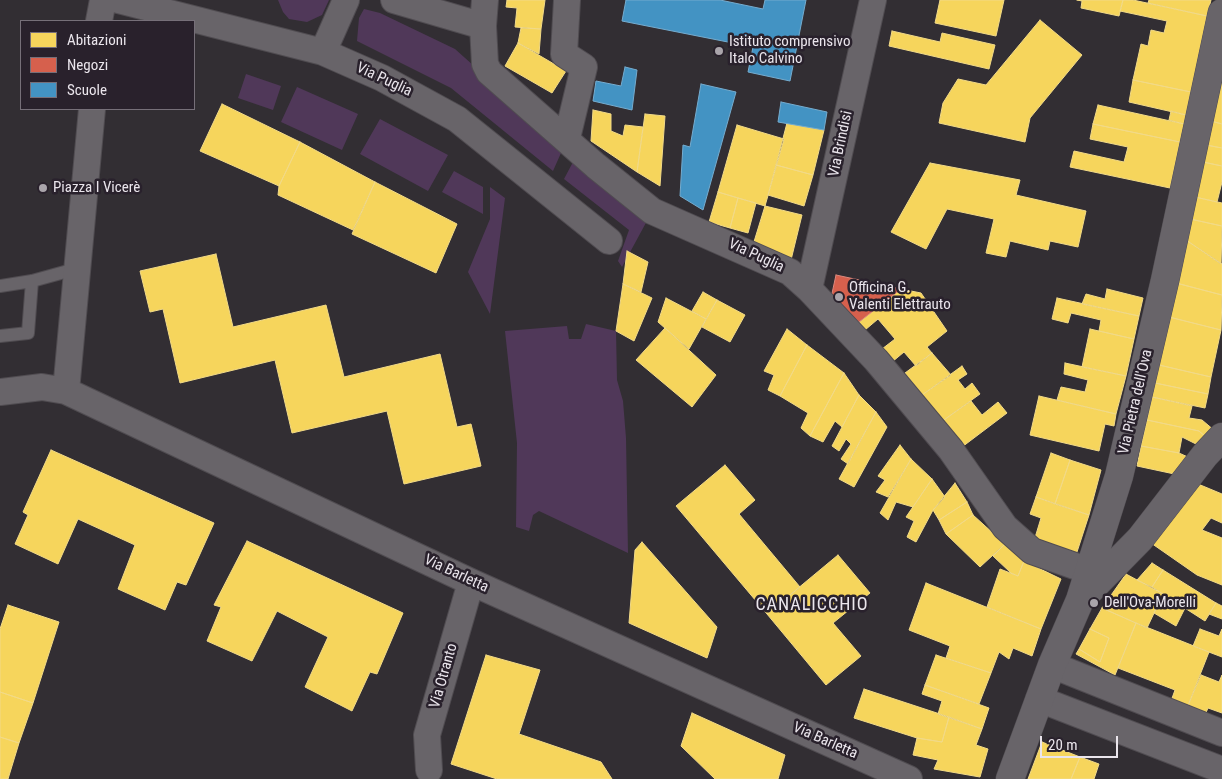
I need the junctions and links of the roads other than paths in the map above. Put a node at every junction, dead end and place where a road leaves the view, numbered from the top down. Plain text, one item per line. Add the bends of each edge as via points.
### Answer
1 (103, 0) edge
2 (118, 0) edge
3 (346, 0) edge
4 (394, 0) edge
5 (485, 0) edge
6 (568, 0) edge
7 (873, 0) edge
8 (1222, 13) edge
9 (99, 20) edge
10 (483, 26) junction
11 (323, 52) junction
12 (92, 110) edge
13 (567, 138) junction
14 (609, 241) dead end
15 (79, 268) junction
16 (32, 281) junction
17 (0, 286) edge
18 (810, 289) junction
19 (0, 336) edge
20 (0, 392) edge
21 (66, 392) junction
22 (1222, 437) edge
23 (1101, 533) junction
24 (1134, 545) junction
25 (1089, 571) junction
26 (471, 582) junction
27 (1080, 600) junction
28 (1052, 665) junction
29 (1039, 699) junction
30 (1222, 733) edge
31 (429, 770) dead end
32 (1222, 770) edge
33 (909, 779) edge
34 (1010, 779) edge

1 - 9 street
2 - 11 street, Via Puglia
3 - 11 street
4 - 10 street
5 - 10 street, Via Puglia
6 - 13 street via 564,54 584,67
7 - 18 street, Via Brindisi
8 - 23 main road, Via Pietra dell'Ova via 1165,280 1119,476
10 - 13 street, Via Puglia via 485,64 489,72
11 - 14 street, Via Puglia via 382,78 457,119
12 - 15 street
13 - 18 street, Via Puglia via 652,211 790,272
15 - 16 lane
15 - 21 street
16 - 17 lane
16 - 19 lane via 28,332
18 - 25 street, Via Puglia via 876,360 951,450 1005,527 1032,551
20 - 21 street, Via Barletta via 42,387
21 - 26 street, Via Barletta
22 - 24 main road
23 - 24 main road via 1107,544
23 - 25 main road, Via Pietra dell'Ova
24 - 27 main road
25 - 27 main road, Via Pietra dell'Ova
26 - 31 street, Via Otranto via 427,735
26 - 33 street, Via Barletta
27 - 28 main road, Via Pietra dell'Ova
28 - 29 main road, Via Pietra dell'Ova
28 - 30 street
29 - 32 street
29 - 34 main road, Via Pietra dell'Ova

